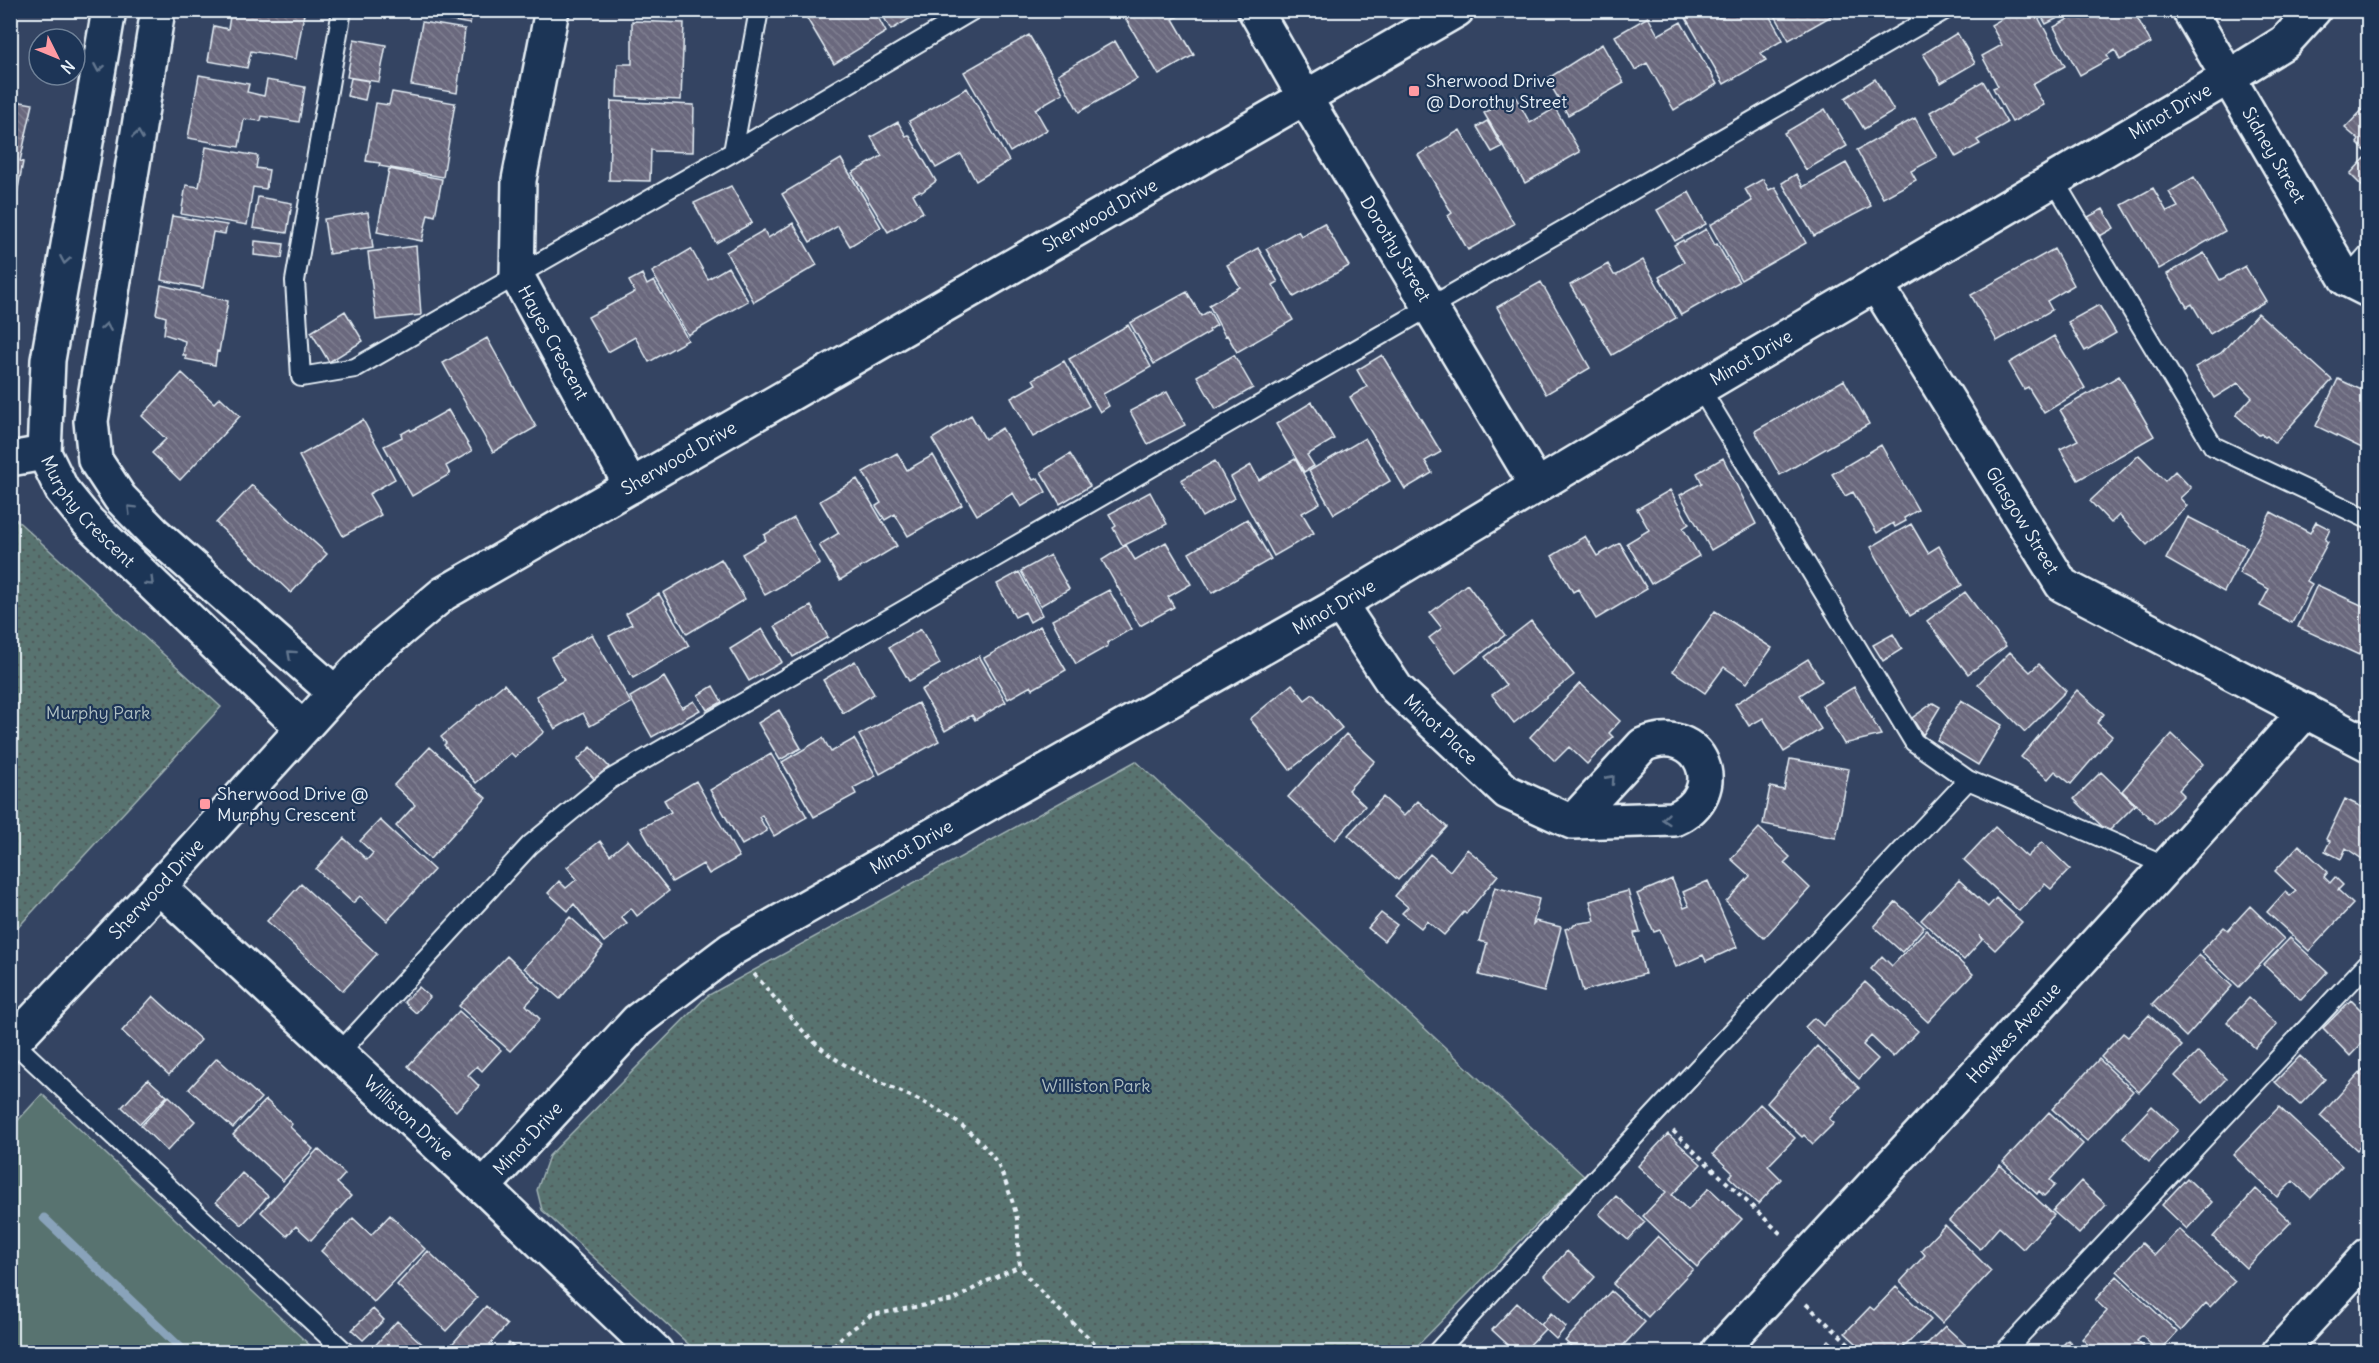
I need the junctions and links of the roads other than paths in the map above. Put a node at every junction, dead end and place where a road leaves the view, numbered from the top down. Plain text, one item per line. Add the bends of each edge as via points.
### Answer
1 (109, 10) edge
2 (158, 10) edge
3 (342, 10) edge
4 (552, 10) edge
5 (759, 10) edge
6 (973, 10) edge
7 (1255, 10) edge
8 (1457, 10) edge
9 (1945, 10) edge
10 (2189, 10) edge
11 (2314, 10) edge
12 (2227, 78) junction
13 (1305, 98) junction
14 (733, 152) junction
15 (2053, 179) junction
16 (2368, 254) edge
17 (517, 276) junction
18 (1876, 284) junction
19 (2357, 285) edge
20 (1431, 308) junction
21 (1700, 388) junction
22 (44, 453) junction
23 (10, 459) edge
24 (631, 486) junction
25 (1537, 486) junction
26 (2368, 519) edge
27 (1340, 604) junction
28 (334, 693) junction
29 (2306, 711) junction
30 (302, 728) junction
31 (2368, 744) edge
32 (1968, 780) junction
33 (1572, 822) dead end
34 (2167, 866) junction
35 (159, 887) junction
36 (2368, 963) edge
37 (12, 1043) edge
38 (338, 1054) junction
39 (483, 1187) junction
40 (2368, 1255) edge
41 (345, 1353) edge
42 (656, 1353) edge
43 (1437, 1353) edge
44 (1718, 1353) edge
45 (2004, 1353) edge
46 (2279, 1353) edge

1 -> 22 street, Murphy Crescent via 48,360
28 -> 2 street, Murphy Crescent via 154,533 120,498 95,460 91,421
3 - 17 lane via 295,281 301,377 355,368
4 - 17 street, Hayes Crescent via 519,180
5 - 14 lane
6 - 14 lane
7 - 13 street, Dorothy Street
8 - 13 street, Sherwood Drive
9 - 20 lane
10 - 12 street, Sidney Street
11 - 12 street via 2285,42
12 - 15 street, Minot Drive
12 - 19 street, Sidney Street
13 - 20 street, Dorothy Street
13 - 24 street, Sherwood Drive
14 - 17 lane
15 - 18 street, Minot Drive
15 - 26 lane via 2213,446
16 - 19 lane
17 - 24 street, Hayes Crescent
18 - 21 street, Minot Drive
18 - 29 street, Glasgow Street via 2062,585
20 - 25 street, Dorothy Street
20 - 38 lane via 609,780 530,845
21 - 25 street, Minot Drive
21 - 32 lane via 1914,742
22 - 23 street
22 -> 30 street, Murphy Crescent via 63,490 88,522
24 - 28 street, Sherwood Drive via 443,594 374,652
25 - 27 street, Minot Drive
27 - 33 street, Minot Place via 1396,688 1507,792
27 - 39 street, Minot Drive via 732,949 637,1021
28 - 30 street, Sherwood Drive
29 - 31 street, Glasgow Street
29 - 34 street, Hawkes Avenue
30 - 35 street, Sherwood Drive
32 - 34 lane
32 - 43 lane
34 - 44 street, Hawkes Avenue
35 - 37 street, Sherwood Drive
35 - 38 street, Williston Drive
36 - 45 lane
37 - 41 lane
38 - 39 street, Williston Drive
39 - 42 street, Williston Drive
40 - 46 street

